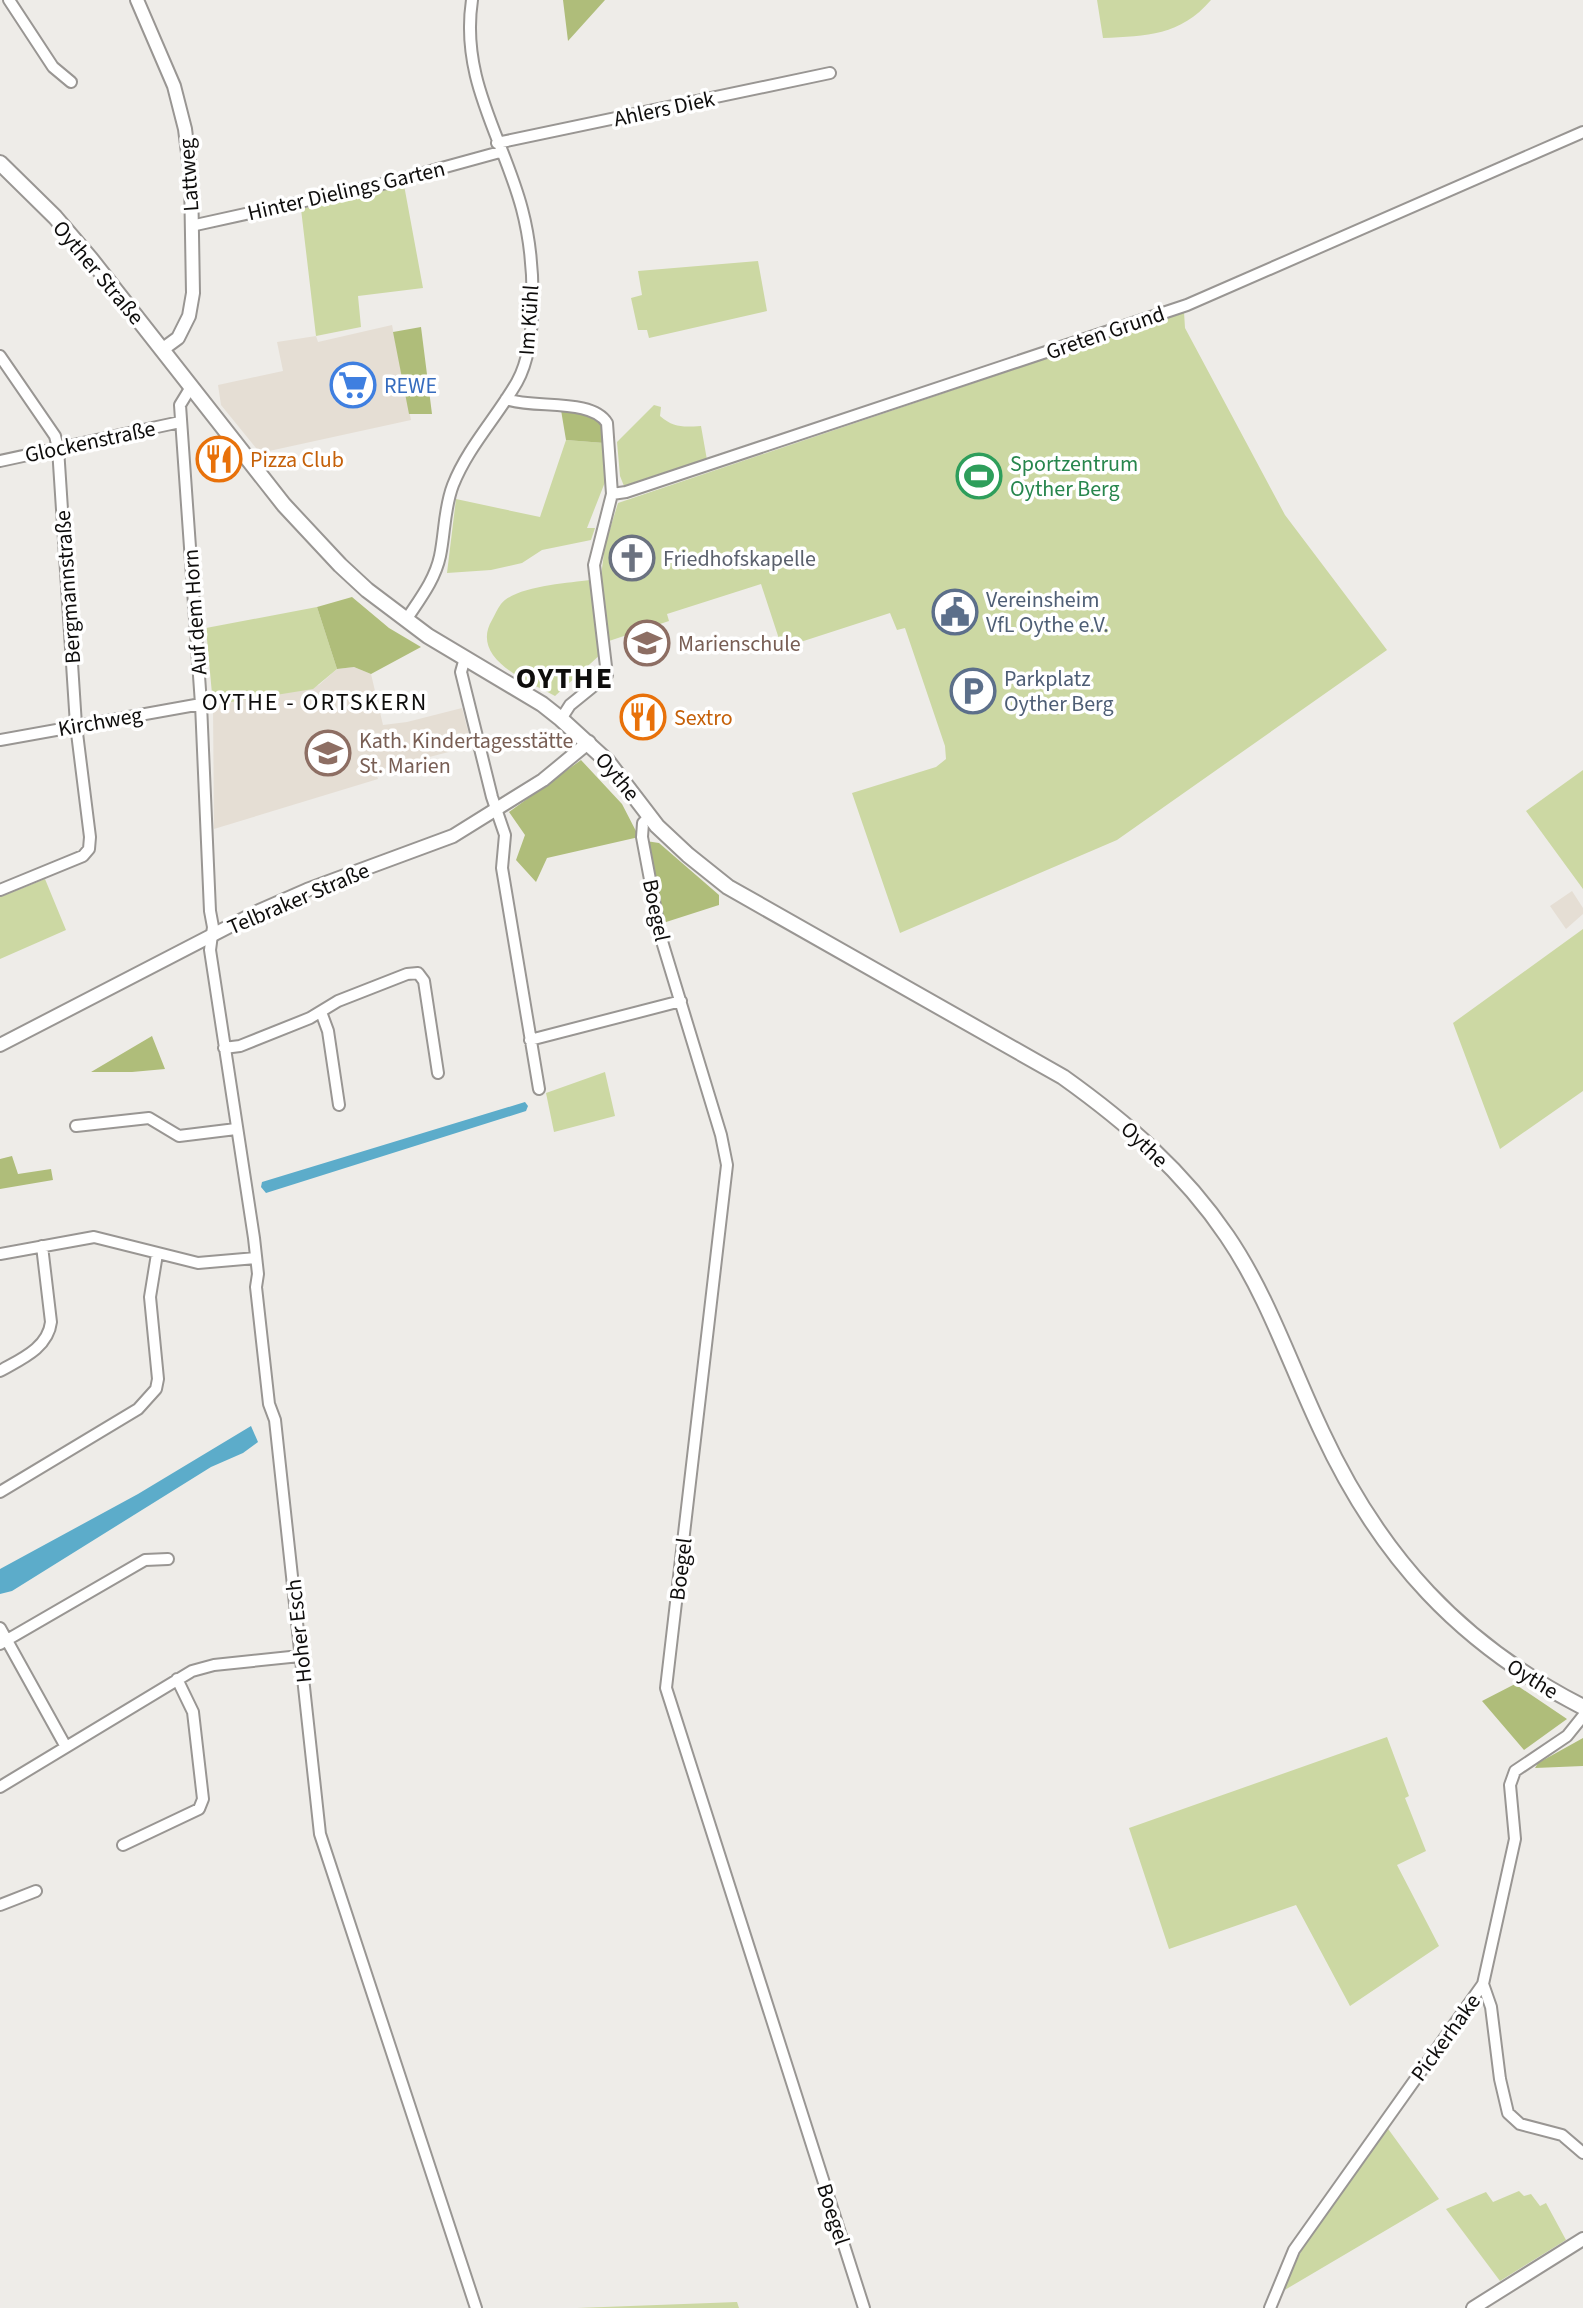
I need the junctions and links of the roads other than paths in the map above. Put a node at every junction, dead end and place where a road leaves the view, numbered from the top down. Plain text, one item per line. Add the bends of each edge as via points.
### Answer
1 (9, 0) edge
2 (137, 0) edge
3 (472, 0) edge
4 (830, 73) dead end
5 (71, 82) dead end
6 (1583, 132) edge
7 (499, 148) junction
8 (0, 163) edge
9 (191, 226) junction
10 (163, 349) junction
11 (0, 356) edge
12 (191, 387) junction
13 (506, 399) junction
14 (180, 422) junction
15 (58, 448) junction
16 (0, 461) edge
17 (612, 494) junction
18 (406, 620) junction
19 (465, 658) junction
20 (201, 704) junction
21 (561, 719) junction
22 (76, 725) junction
23 (0, 740) edge
24 (589, 742) junction
25 (497, 811) junction
26 (650, 816) junction
27 (0, 890) edge
28 (211, 936) junction
29 (681, 1001) junction
30 (321, 1012) junction
31 (530, 1040) junction
32 (0, 1045) edge
33 (224, 1048) junction
34 (438, 1073) dead end
35 (539, 1089) dead end
36 (339, 1105) dead end
37 (76, 1126) dead end
38 (236, 1129) junction
39 (42, 1246) junction
40 (0, 1254) edge
41 (157, 1254) junction
42 (256, 1258) junction
43 (0, 1371) edge
44 (0, 1492) edge
45 (168, 1559) dead end
46 (0, 1628) edge
47 (3, 1642) edge
48 (300, 1656) junction
49 (177, 1679) junction
50 (1583, 1707) edge
51 (1583, 1716) edge
52 (66, 1747) junction
53 (0, 1787) edge
54 (123, 1845) dead end
55 (36, 1891) dead end
56 (0, 1905) edge
57 (1483, 1984) junction
58 (1583, 2153) edge
59 (1583, 2239) edge
60 (1492, 2303) edge
61 (476, 2308) edge
62 (864, 2308) edge
63 (1270, 2308) edge
64 (1473, 2308) edge

1 - 5 street via 53,67
2 - 9 street, Lattweg via 181,107 189,153
3 - 7 street, Im Kühl via 474,76
4 - 7 street, Ahlers Diek
6 - 17 street, Greten Grund via 1187,305
7 - 9 street, Hinter Dielings Garten via 387,183
7 - 13 street, Im Kühl via 521,206 532,278 529,348
8 - 10 main road, Oyther Straße via 55,217
9 - 10 street, Lattweg via 189,316 178,338
10 - 12 main road, Oyther Straße
11 - 15 street
12 - 14 street, Auf dem Horn via 180,405
12 - 18 main road, Oythe via 309,534
13 - 17 street via 601,414 607,423
13 - 18 street, Im Kühl via 453,484 440,558
14 - 15 street, Glockenstraße
14 - 20 street, Auf dem Horn
15 - 16 street, Glockenstraße
15 - 22 street, Bergmannstraße
17 - 21 street via 594,565 607,675
18 - 19 main road, Oythe
19 - 21 main road, Oythe
19 - 25 street via 461,672
20 - 22 street, Kirchweg
20 - 28 street, Auf dem Horn
21 - 24 main road, Oythe
22 - 23 street, Kirchweg
22 - 27 street, Bergmannstraße via 89,849
24 - 25 street, Telbraker Straße
24 - 26 main road, Oythe
25 - 28 street, Telbraker Straße via 453,836 307,890
25 - 31 street via 505,835 502,868
26 - 29 street, Boegel via 643,823 642,837 658,925
26 - 50 main road, Oythe via 728,887 1063,1077 1149,1144 1198,1196 1228,1238 1376,1532 1469,1634 1505,1662
28 - 32 street, Telbraker Straße
28 - 33 street, Hoher Esch
29 - 31 street
29 - 62 street, Boegel via 725,1149 727,1178 666,1688
30 - 33 street
30 - 34 street via 418,973 424,981
30 - 36 street
31 - 35 street
33 - 38 street, Hoher Esch
37 - 38 street via 149,1118 179,1136
38 - 42 street, Hoher Esch
39 - 40 street
39 - 41 street via 94,1237
39 - 43 street via 50,1333 37,1348
41 - 42 street via 198,1263
41 - 44 street via 150,1297 156,1389 138,1409
42 - 48 street, Hoher Esch
45 - 47 street via 145,1560
46 - 47 street
47 - 52 street
48 - 49 street via 202,1667
48 - 61 street, Hoher Esch via 320,1834
49 - 52 street
49 - 54 street via 193,1712 203,1799 199,1809
51 - 57 street, Pickerhake via 1567,1736 1515,1771 1510,1785 1515,1839
52 - 53 street
55 - 56 street
57 - 58 street via 1508,2113 1520,2124 1562,2135
57 - 63 street, Pickerhake via 1294,2250
59 - 60 street
60 - 64 street

